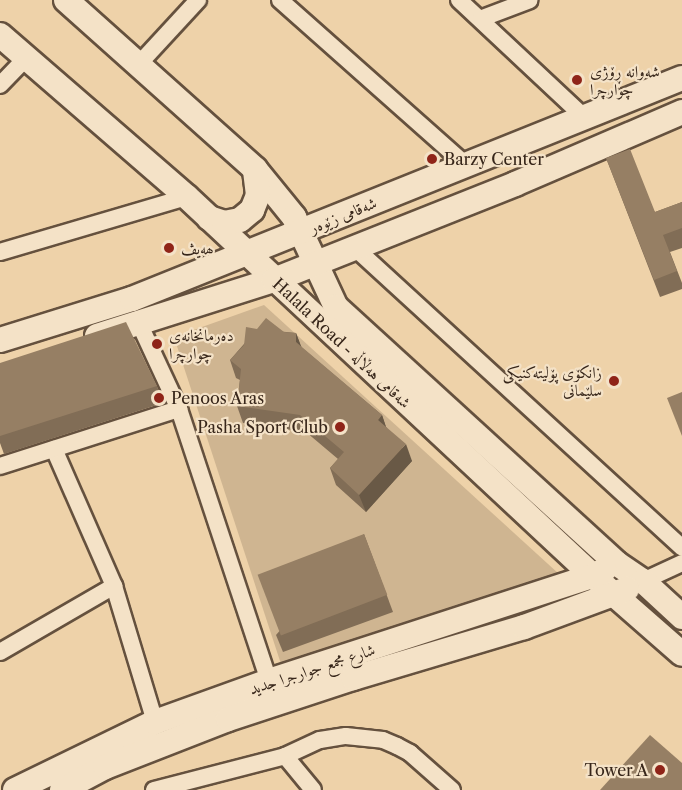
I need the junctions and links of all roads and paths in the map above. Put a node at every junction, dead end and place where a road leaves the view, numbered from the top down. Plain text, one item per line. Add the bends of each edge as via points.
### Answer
1 (66, 0) edge
2 (198, 0) edge
3 (280, 0) edge
4 (459, 0) edge
5 (531, 0) edge
6 (480, 19) junction
7 (0, 35) edge
8 (26, 58) junction
9 (139, 64) junction
10 (682, 78) edge
11 (0, 85) edge
12 (682, 112) edge
13 (584, 117) junction
14 (466, 165) junction
15 (255, 169) junction
16 (187, 197) junction
17 (209, 218) junction
18 (302, 232) junction
19 (354, 247) junction
20 (0, 252) edge
21 (246, 253) junction
22 (314, 264) junction
23 (274, 280) junction
24 (139, 323) junction
25 (0, 340) edge
26 (76, 342) edge
27 (179, 409) junction
28 (54, 448) junction
29 (0, 466) edge
30 (682, 548) edge
31 (616, 563) junction
32 (682, 563) edge
33 (593, 576) junction
34 (643, 581) junction
35 (114, 586) junction
36 (615, 594) junction
37 (682, 616) edge
38 (0, 652) edge
39 (682, 654) edge
40 (269, 681) junction
41 (155, 722) junction
42 (285, 756) junction
43 (432, 773) junction
44 (164, 789) edge
45 (15, 790) edge
46 (62, 790) edge
47 (313, 790) edge
48 (446, 790) edge
49 (452, 790) edge

1 - 9 street, Halala Road - شەقامی هەڵاڵە
2 - 9 street
3 - 14 street
4 - 6 street
5 - 6 street
6 - 13 street
7 - 8 street, Halala Road - شەقامی هەڵاڵە
8 - 11 street
8 - 16 street, Halala Road - شەقامی هەڵاڵە
9 - 15 street, Halala Road - شەقامی هەڵاڵە
10 - 13 street, شەقامی زێوەر
12 - 19 street, شەقامی زێوەر via 515,184
13 - 14 street, شەقامی زێوەر
14 - 18 street, شەقامی زێوەر
15 - 17 street via 258,195 252,210 240,220 224,223
15 - 18 street, Halala Road - شەقامی هەڵاڵە via 285,203
16 - 17 street, Halala Road - شەقامی هەڵاڵە
16 - 20 street
17 - 21 street, Halala Road - شەقامی هەڵاڵە
18 - 21 street, شەقامی زێوەر
18 - 22 street, Halala Road - شەقامی هەڵاڵە
19 - 22 street, شەقامی زێوەر
19 - 30 street
21 - 23 street, Halala Road - شەقامی هەڵاڵە
21 - 25 street, شەقامی زێوەر via 132,299
22 - 23 street, شەقامی زێوەر
22 - 31 street, Halala Road - شەقامی هەڵاڵە via 336,307
23 - 24 street, شەقامی زێوەر
23 - 33 street, Halala Road - شەقامی هەڵاڵە
24 - 26 street, شەقامی زێوەر
24 - 27 street
27 - 28 street
27 - 40 street
28 - 29 street
28 - 35 street
31 - 33 street, شارع مجمع جوارجرا جديد
31 - 34 street, Halala Road - شەقامی هەڵاڵە
32 - 34 street
33 - 36 street, Halala Road - شەقامی هەڵاڵە
33 - 40 street, شارع مجمع جوارجرا جديد
34 - 36 street, شارع مجمع جوارجرا جديد
34 - 37 street, Halala Road - شەقامی هەڵاڵە
35 - 38 street
35 - 41 street
36 - 39 street, Halala Road - شەقامی هەڵاڵە
36 - 46 street, شارع مجمع جوارجرا جديد via 524,627 228,719 105,767
40 - 41 street, شارع مجمع جوارجرا جديد
41 - 45 street, شارع مجمع جوارجرا جديد
42 - 43 street via 320,740 362,736 397,746
42 - 44 street
42 - 47 street
43 - 48 street
43 - 49 street

